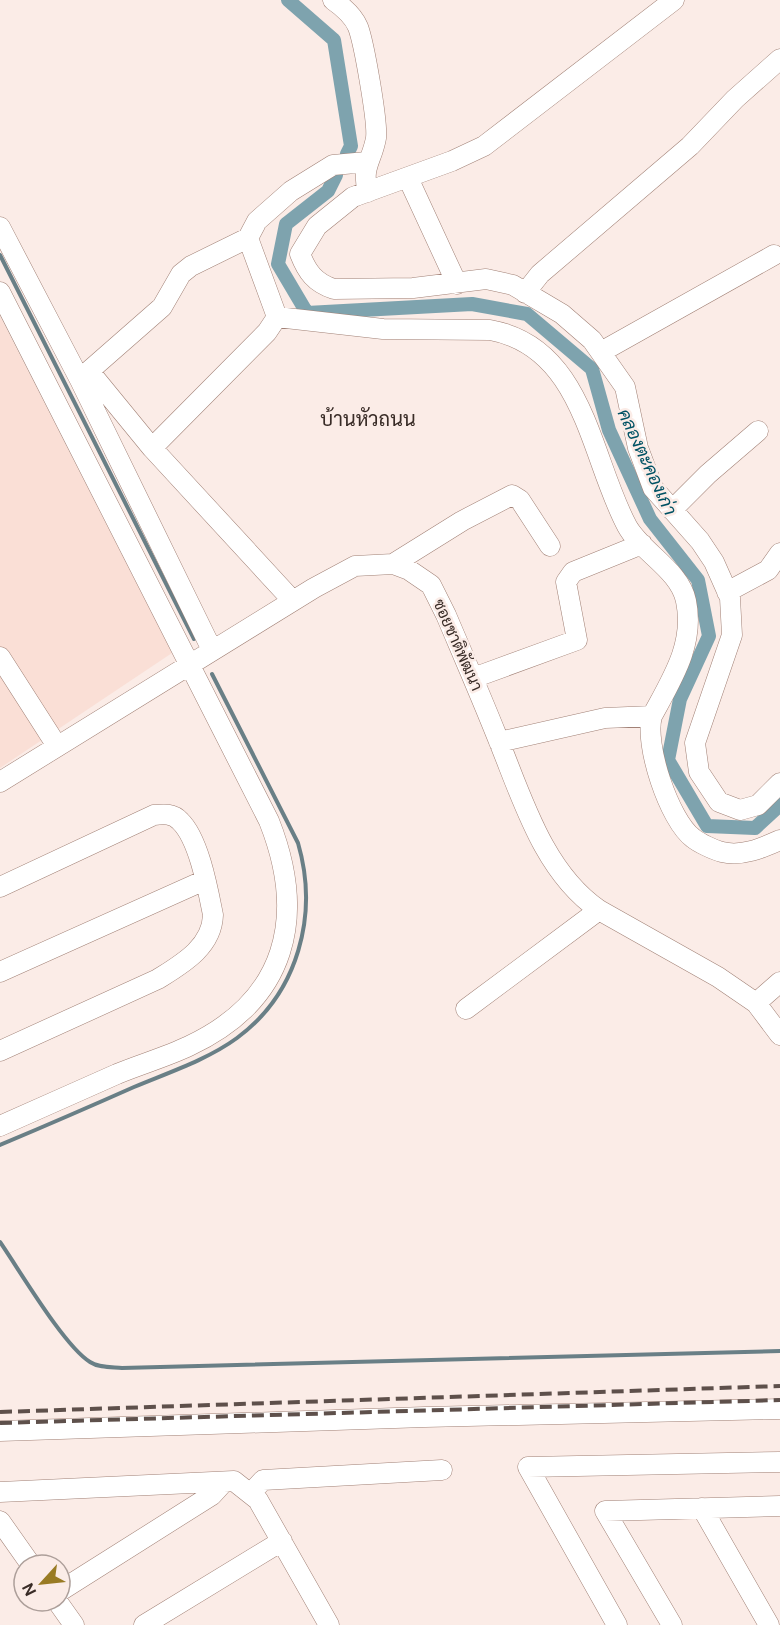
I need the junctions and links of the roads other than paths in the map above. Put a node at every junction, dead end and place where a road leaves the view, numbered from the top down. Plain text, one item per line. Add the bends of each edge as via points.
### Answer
1 (333, 0) edge
2 (674, 0) edge
3 (780, 59) edge
4 (367, 162) junction
5 (408, 178) junction
6 (368, 192) junction
7 (0, 227) edge
8 (248, 238) junction
9 (774, 255) dead end
10 (457, 284) junction
11 (0, 292) edge
12 (525, 293) junction
13 (277, 317) junction
14 (601, 352) junction
15 (84, 375) junction
16 (758, 431) dead end
17 (152, 448) junction
18 (672, 510) junction
19 (642, 544) junction
20 (550, 546) dead end
21 (780, 553) edge
22 (393, 564) junction
23 (727, 592) junction
24 (293, 601) junction
25 (212, 650) junction
26 (0, 657) edge
27 (188, 665) junction
28 (472, 678) junction
29 (652, 716) junction
30 (499, 742) junction
31 (57, 746) junction
32 (0, 782) edge
33 (780, 783) edge
34 (780, 840) edge
35 (205, 880) junction
36 (0, 887) edge
37 (599, 910) junction
38 (0, 972) edge
39 (780, 982) edge
40 (756, 1003) junction
41 (466, 1009) dead end
42 (780, 1035) edge
43 (0, 1051) edge
44 (0, 1126) edge
45 (780, 1409) edge
46 (0, 1431) edge
47 (780, 1462) edge
48 (442, 1470) dead end
49 (223, 1483) junction
50 (0, 1491) edge
51 (251, 1493) junction
52 (780, 1506) edge
53 (702, 1508) junction
54 (0, 1521) edge
55 (282, 1541) junction
56 (23, 1553) edge
57 (72, 1582) edge
58 (144, 1625) edge
59 (329, 1625) edge
60 (617, 1625) edge
61 (672, 1625) edge
62 (769, 1625) edge

1 - 4 street via 347,10 357,26 366,58 376,137
2 - 5 street via 484,146
3 - 12 street via 690,146 540,274
4 - 6 street via 364,177
4 - 8 street via 333,165 291,191 257,221
5 - 6 street
5 - 10 street
6 - 10 street via 353,197 317,226 300,254 306,270 321,285 334,289
7 - 15 street
8 - 13 street
8 - 15 street via 181,274 162,307
9 - 14 street
10 - 12 street via 486,279 513,285
11 - 27 street
12 - 14 street via 562,314
13 - 17 street via 267,332
13 - 19 street via 383,329 490,330 506,333 533,348 564,376 624,518
14 - 18 street via 625,387 638,448 653,488
15 - 17 street
15 - 25 street
16 - 18 street
17 - 24 street
18 - 23 street via 700,541
19 - 28 street via 573,572 566,582 577,640
19 - 29 street via 675,579 686,599 689,637
20 - 22 street via 520,500 512,495
21 - 23 street via 768,570
22 - 24 street, ซอยชาติพัฒนา via 355,566
22 - 28 street, ซอยชาติพัฒนา via 431,585
23 - 33 street via 732,635 695,743 699,772 719,802 740,810 758,806
24 - 25 street, ซอยชาติพัฒนา
25 - 27 street, ซอยชาติพัฒนา
26 - 31 street
27 - 31 street, ซอยชาติพัฒนา
27 - 44 street via 280,849 288,905 278,963 246,1008 190,1046 118,1073
28 - 30 street, ซอยชาติพัฒนา
29 - 30 street via 589,720
29 - 34 street via 648,728 654,762 668,799 692,838 723,852 756,851
30 - 37 street, ซอยชาติพัฒนา via 543,842 561,873
31 - 32 street, ซอยชาติพัฒนา
35 - 36 street via 189,834 181,821 164,813
35 - 38 street
35 - 43 street via 213,928 189,960 158,980
37 - 40 street, ซอยชาติพัฒนา via 718,977
37 - 41 street
39 - 40 street
40 - 42 street, ซอยชาติพัฒนา
45 - 46 street
47 - 60 street via 528,1467
48 - 51 street via 262,1480
49 - 50 street
49 - 51 street via 234,1481
49 - 57 street via 212,1494
51 - 55 street
52 - 53 street
53 - 61 street via 605,1511
53 - 62 street
54 - 56 street
55 - 58 street
55 - 59 street

